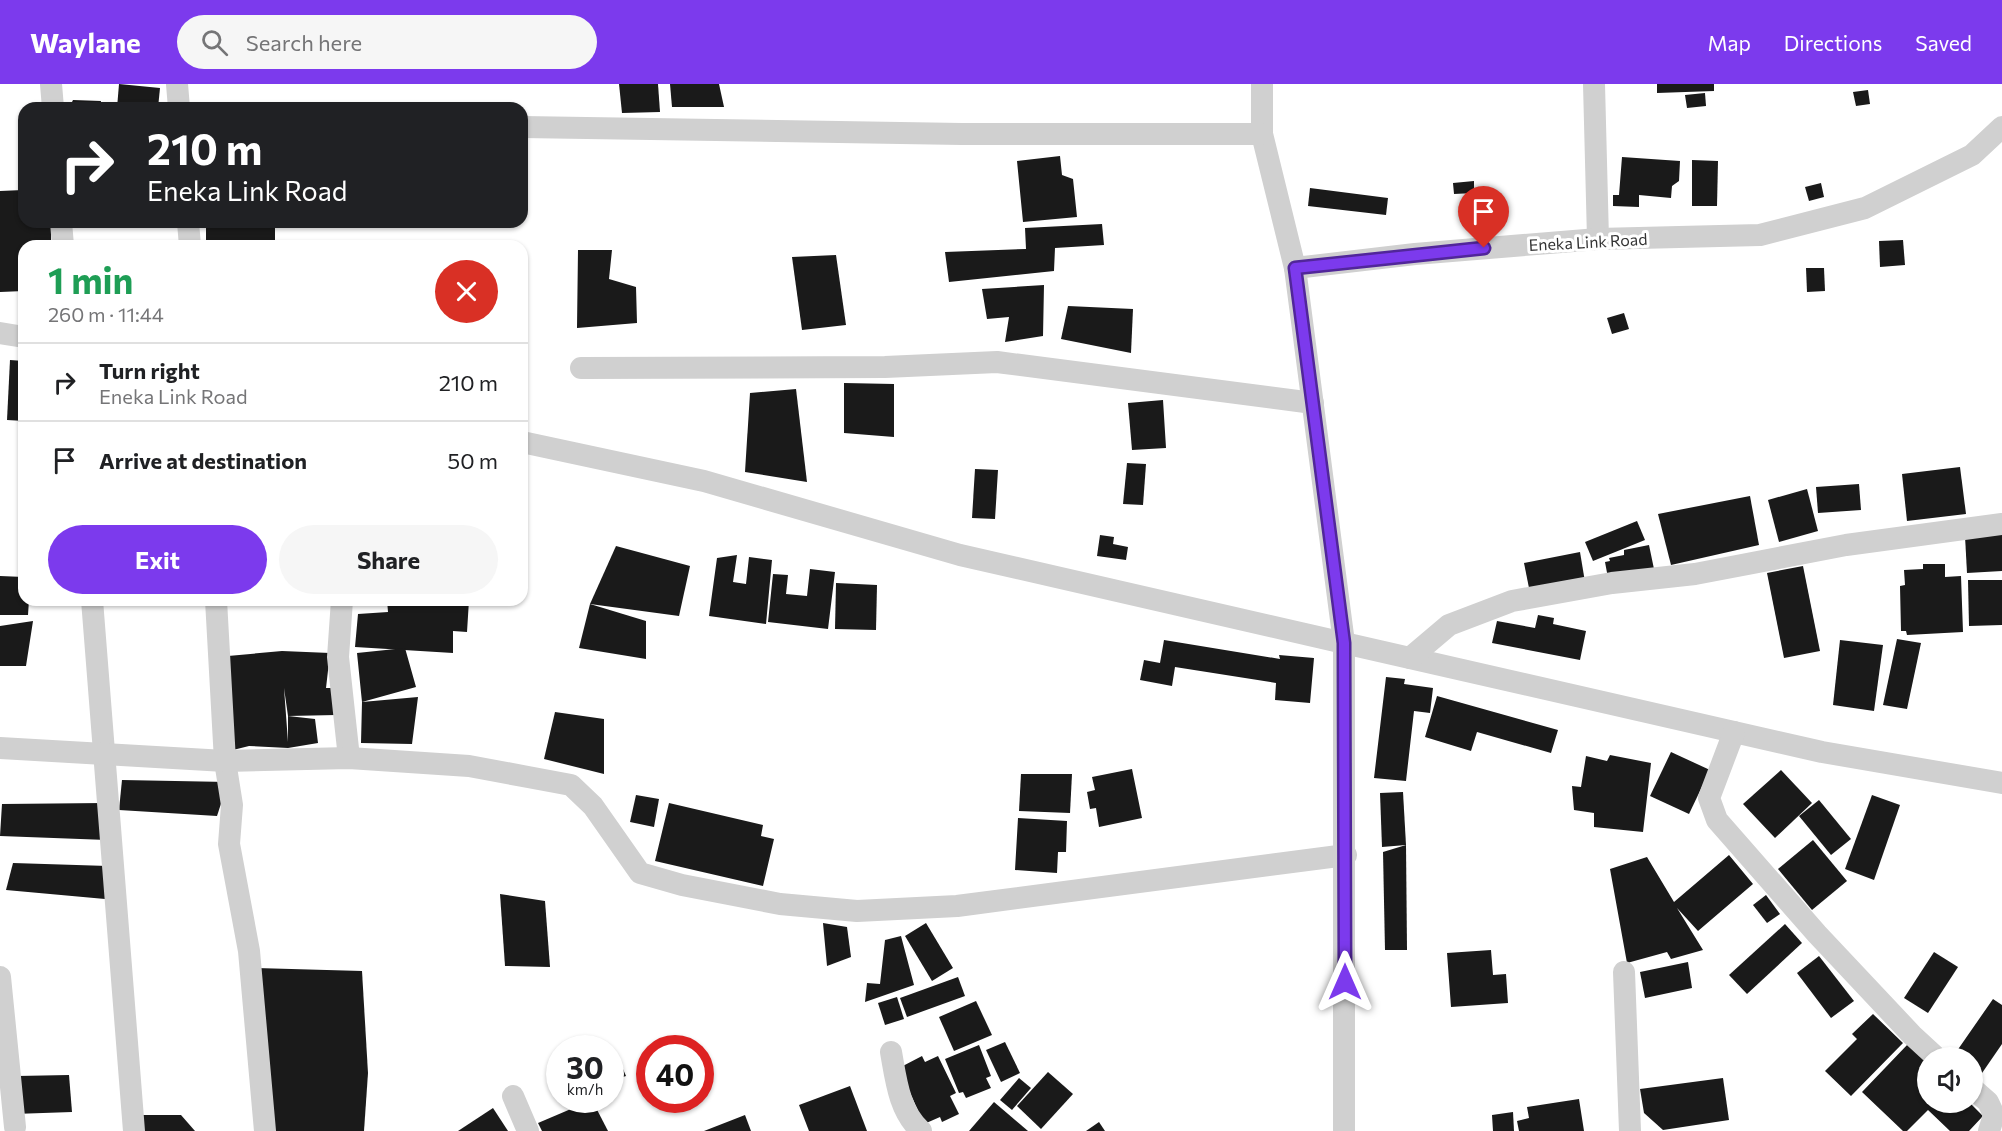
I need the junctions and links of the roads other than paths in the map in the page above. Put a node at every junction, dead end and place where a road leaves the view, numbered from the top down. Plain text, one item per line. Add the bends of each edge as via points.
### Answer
1 (51, 84) edge
2 (177, 84) edge
3 (1262, 84) edge
4 (1594, 84) edge
5 (52, 102) edge
6 (178, 102) edge
7 (528, 127) edge
8 (2002, 127) edge
9 (1262, 134) junction
10 (1598, 239) junction
11 (1295, 268) junction
12 (0, 333) edge
13 (18, 337) edge
14 (581, 368) dead end
15 (1313, 403) junction
16 (528, 443) edge
17 (2002, 524) edge
18 (93, 606) edge
19 (216, 606) edge
20 (342, 606) edge
21 (1344, 643) junction
22 (1410, 658) junction
23 (1734, 732) junction
24 (0, 748) edge
25 (106, 752) junction
26 (349, 758) junction
27 (225, 761) junction
28 (2002, 783) edge
29 (1346, 855) junction
30 (1624, 972) dead end
31 (0, 977) edge
32 (1925, 1047) edge
33 (891, 1052) dead end
34 (513, 1096) dead end
35 (1983, 1098) edge
36 (15, 1127) dead end
37 (134, 1131) edge
38 (265, 1131) edge
39 (528, 1131) edge
40 (921, 1131) edge
41 (1344, 1131) edge
42 (1630, 1131) edge
43 (1989, 1131) edge

1 - 5 street
2 - 6 street
3 - 9 street
4 - 10 street
7 - 9 street
8 - 10 street, Eneka Link Road via 1972,155 1865,208 1760,235
9 - 11 street
10 - 11 street, Eneka Link Road
11 - 15 street
12 - 13 street
14 - 15 street via 885,367 997,362
15 - 21 street
16 - 21 street via 704,481 960,555
17 - 22 street via 1846,545 1695,574 1612,583 1512,601 1449,625
18 - 25 street
19 - 27 street
20 - 26 street via 338,657
21 - 22 street
21 - 29 street
22 - 23 street
23 - 28 street via 1822,752
23 - 32 street via 1709,798 1717,820 1825,943
24 - 25 street
25 - 27 street
25 - 37 street
26 - 27 street
26 - 29 street via 469,766 571,785 593,806 640,873 780,904 856,911 957,906
27 - 38 street via 232,805 229,844 249,951
29 - 41 street
30 - 42 street
31 - 36 street
33 - 40 street via 897,1090 912,1123
34 - 39 street
35 - 43 street via 1994,1115

